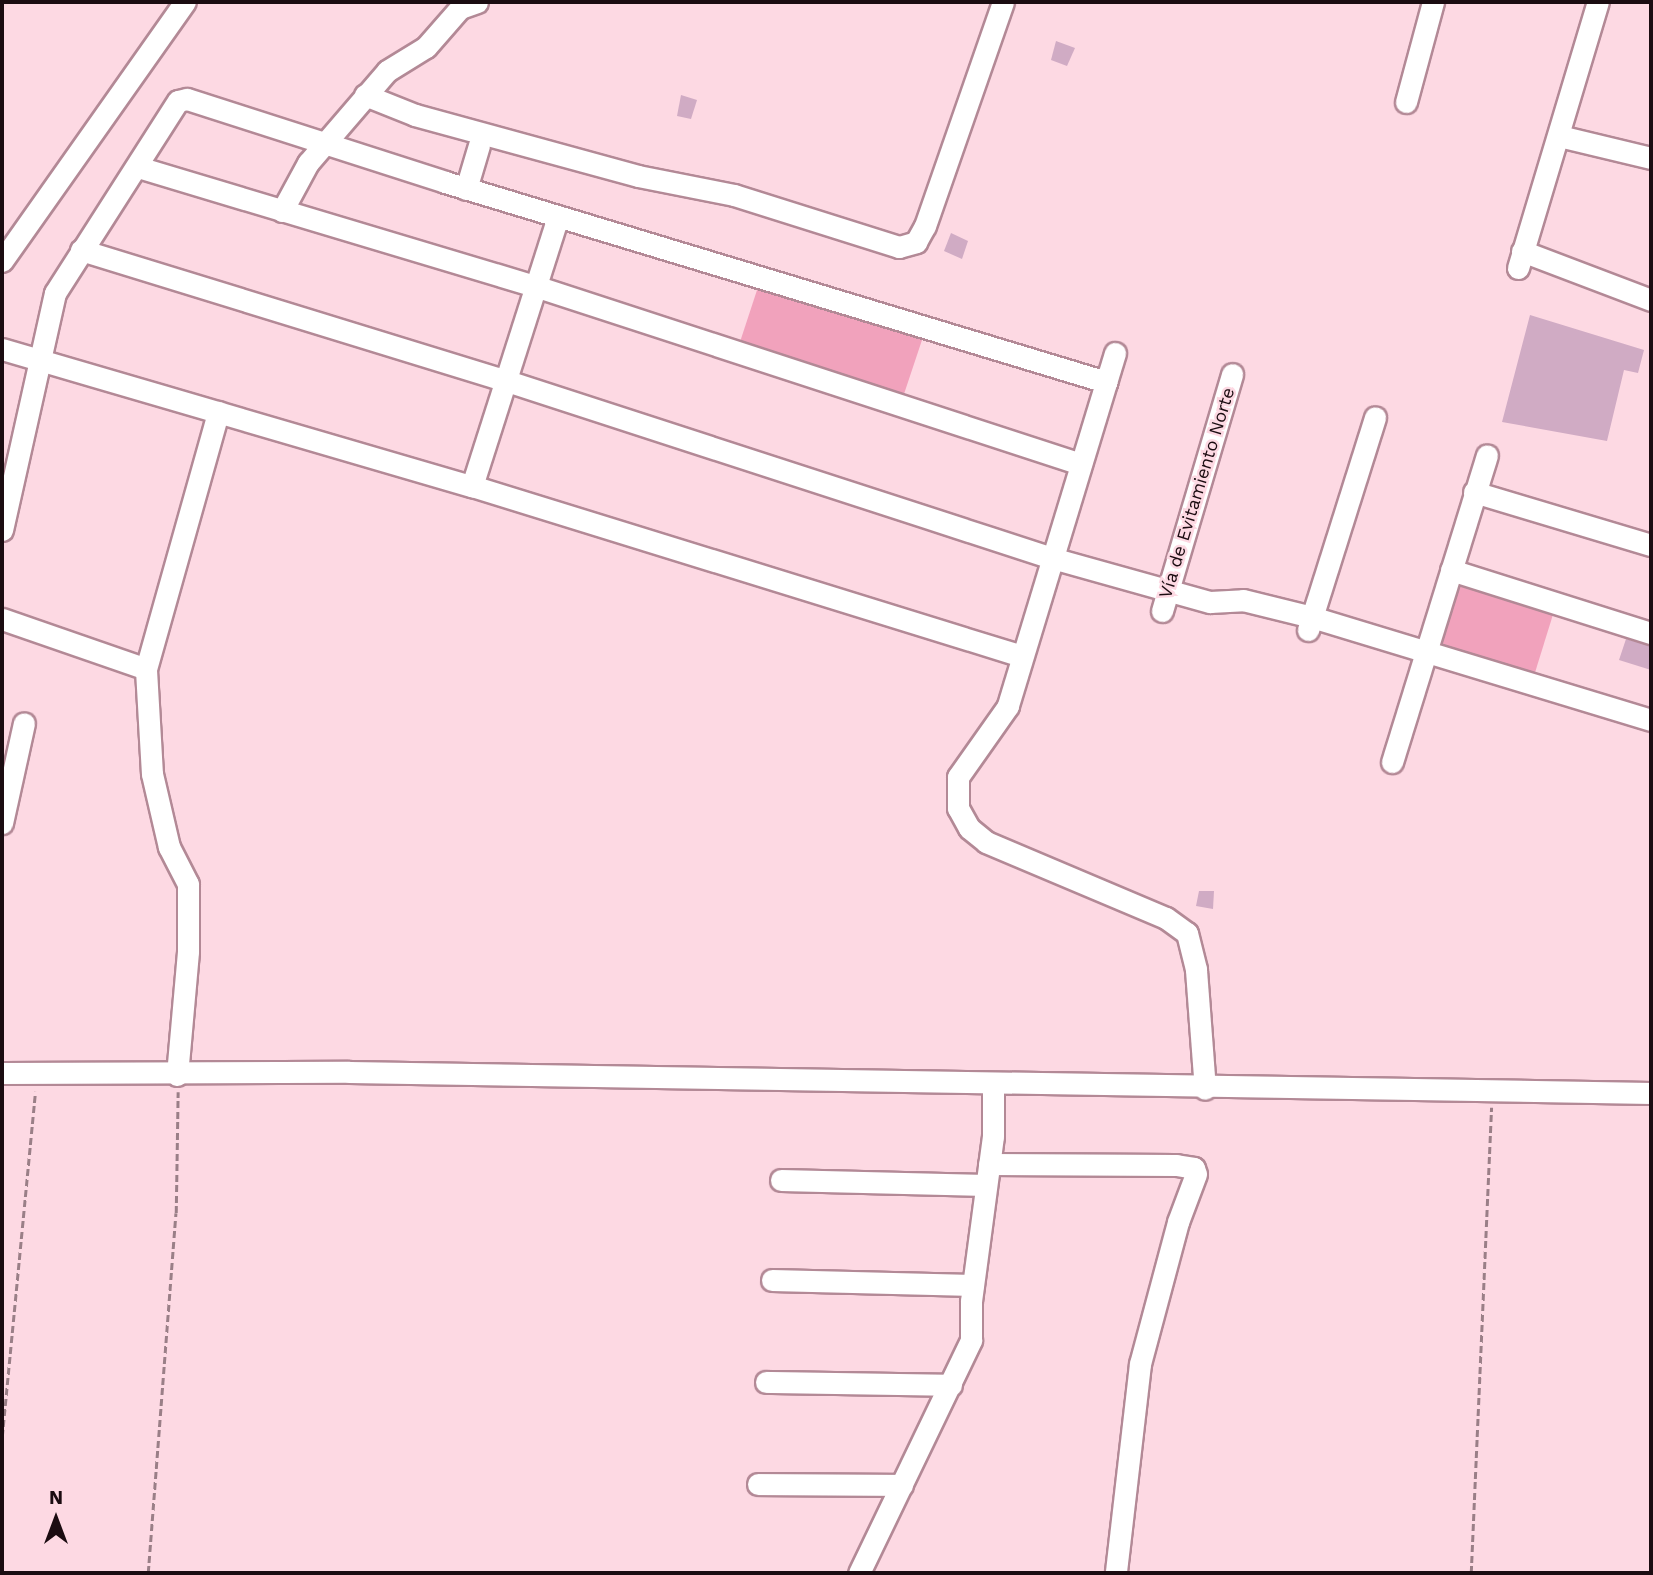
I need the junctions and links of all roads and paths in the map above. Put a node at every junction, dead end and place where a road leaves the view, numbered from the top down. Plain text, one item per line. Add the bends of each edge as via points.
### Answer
1 (185, 2) edge
2 (477, 2) edge
3 (1003, 2) edge
4 (1433, 2) edge
5 (1598, 2) edge
6 (365, 95) junction
7 (1406, 102) dead end
8 (1559, 136) junction
9 (327, 143) junction
10 (479, 145) dead end
11 (1651, 158) edge
12 (138, 167) junction
13 (466, 189) junction
14 (282, 211) junction
15 (558, 216) junction
16 (81, 250) junction
17 (2, 261) edge
18 (535, 286) junction
19 (1651, 300) edge
20 (2, 349) edge
21 (1115, 354) dead end
22 (39, 360) junction
23 (1232, 374) dead end
24 (503, 380) junction
25 (1106, 382) junction
26 (218, 412) junction
27 (1375, 417) dead end
28 (1487, 455) dead end
29 (1081, 464) junction
30 (472, 486) junction
31 (1474, 492) junction
32 (2, 530) edge
33 (1651, 545) edge
34 (1052, 558) junction
35 (1451, 570) junction
36 (1168, 590) junction
37 (1162, 611) dead end
38 (2, 619) edge
39 (1310, 624) junction
40 (1651, 632) edge
41 (1427, 652) junction
42 (1022, 656) junction
43 (146, 669) junction
44 (1651, 720) edge
45 (24, 723) dead end
46 (1392, 762) dead end
47 (2, 823) edge
48 (2, 1073) edge
49 (177, 1075) junction
50 (993, 1085) junction
51 (1205, 1089) junction
52 (1651, 1093) edge
53 (1492, 1094) junction
54 (33, 1113) dead end
55 (988, 1174) junction
56 (781, 1180) dead end
57 (772, 1280) dead end
58 (973, 1285) junction
59 (766, 1382) dead end
60 (951, 1385) junction
61 (2, 1437) edge
62 (758, 1484) dead end
63 (902, 1485) junction
64 (148, 1573) edge
65 (859, 1573) edge
66 (1116, 1573) edge
67 (1471, 1573) edge

1 - 17 street
2 - 6 street via 460,8 426,47 387,71
3 - 6 street via 925,226 916,242 899,247 734,195 638,176 415,115
4 - 7 street
5 - 8 street
6 - 9 street
8 - 11 street
8 - 19 street via 1520,259
9 - 12 street via 187,99 178,102
9 - 13 street
9 - 14 street via 290,189
10 - 13 street
12 - 14 street
12 - 16 street
13 - 15 street
14 - 18 street
15 - 18 street
15 - 25 street
16 - 22 street via 55,293
16 - 24 street
18 - 24 street
18 - 29 street
20 - 22 street
21 - 25 street
22 - 26 street
22 - 32 street
23 - 36 street, Vía de Evitamiento Norte
24 - 30 street
24 - 34 street
25 - 29 street
26 - 30 street
26 - 43 street
27 - 39 street
28 - 31 street
29 - 34 street
30 - 42 street
31 - 33 street
31 - 35 street
34 - 36 street
34 - 42 street
35 - 40 street
35 - 41 street
36 - 37 street, Vía de Evitamiento Norte
36 - 39 street via 1210,602 1243,600
38 - 43 street
39 - 41 street
41 - 44 street
41 - 46 street
42 - 51 street via 1008,706 958,777 958,808 969,828 986,842 1166,918 1186,933 1196,970
43 - 49 street via 152,774 169,847 188,884 188,951
45 - 47 street
48 - 49 street
49 - 50 street via 349,1072
49 - 64 path via 176,1213
50 - 51 street
50 - 55 street
51 - 53 street
52 - 53 street
53 - 67 path
54 - 61 path
55 - 56 street
55 - 58 street
55 - 66 street via 1176,1166 1194,1168 1196,1174 1146,1338
57 - 58 street
58 - 60 street via 971,1340
59 - 60 street
60 - 63 street
62 - 63 street
63 - 65 street

